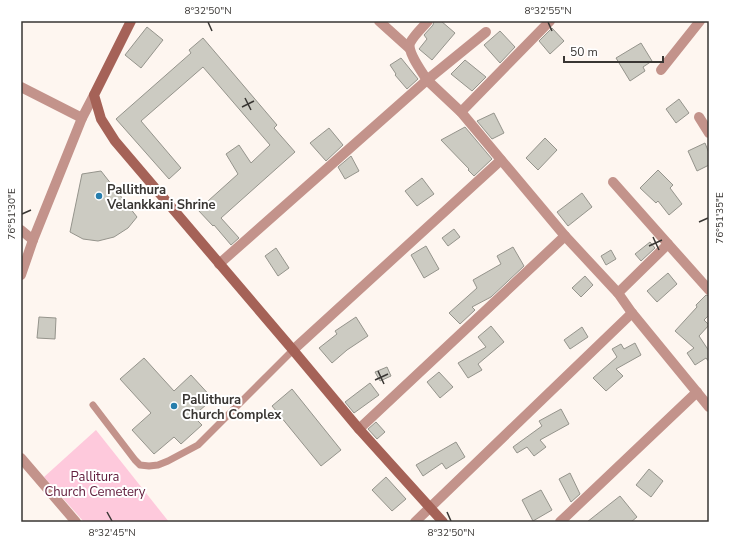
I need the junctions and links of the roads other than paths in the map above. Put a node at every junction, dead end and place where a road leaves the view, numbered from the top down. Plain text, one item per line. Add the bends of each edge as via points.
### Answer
1 (131, 21) edge
2 (379, 21) edge
3 (428, 21) edge
4 (550, 21) edge
5 (700, 21) edge
6 (486, 32) dead end
7 (409, 48) junction
8 (661, 70) dead end
9 (427, 80) junction
10 (21, 87) edge
11 (94, 95) junction
12 (461, 112) junction
13 (699, 117) dead end
14 (82, 118) junction
15 (709, 133) edge
16 (501, 160) junction
17 (613, 182) dead end
18 (21, 230) edge
19 (565, 236) junction
20 (33, 240) junction
21 (668, 244) junction
22 (219, 264) junction
23 (21, 275) edge
24 (709, 290) edge
25 (618, 293) junction
26 (632, 313) junction
27 (294, 350) junction
28 (697, 392) junction
29 (93, 405) dead end
30 (709, 407) edge
31 (359, 429) junction
32 (21, 458) edge
33 (431, 508) junction
34 (76, 522) edge
35 (415, 522) edge
36 (443, 522) edge
37 (560, 522) edge

1 - 11 main road
2 - 7 street
3 - 7 street via 414,37
4 - 12 street
5 - 8 street
6 - 9 street
7 - 9 street
9 - 12 street
9 - 22 street
10 - 14 street
11 - 14 street
11 - 22 main road via 101,119 115,141
12 - 16 street
13 - 15 street
14 - 20 street
16 - 19 street
16 - 27 street
17 - 21 street
18 - 20 street
19 - 25 street
19 - 31 street
20 - 23 street
21 - 24 street
21 - 25 street
22 - 27 main road
25 - 26 street
26 - 28 street
26 - 33 street
27 - 29 lane via 198,445 158,465 149,466 135,460
27 - 31 main road
28 - 30 street
28 - 37 street
31 - 33 main road
32 - 34 street
33 - 35 street
33 - 36 main road

